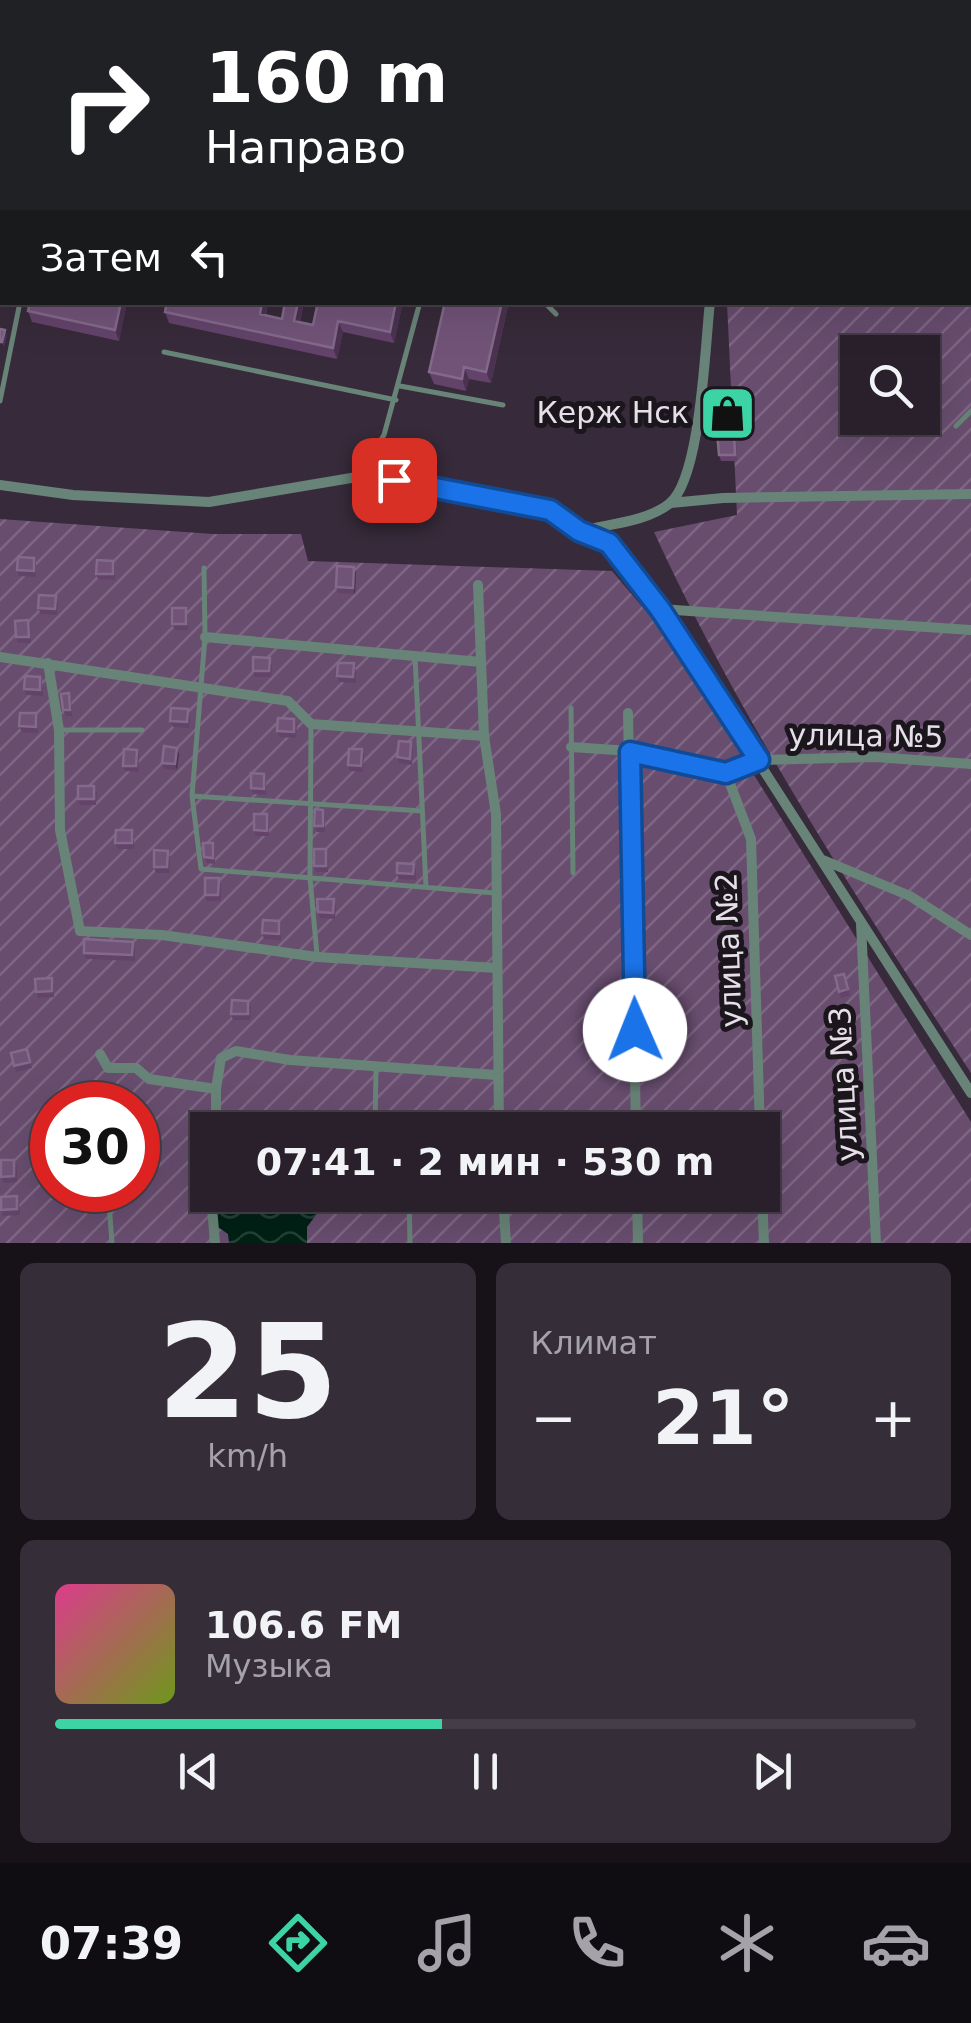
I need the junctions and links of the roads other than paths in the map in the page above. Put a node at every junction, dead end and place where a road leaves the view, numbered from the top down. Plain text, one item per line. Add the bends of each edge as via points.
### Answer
1 (19, 305) edge
2 (419, 305) edge
3 (547, 305) edge
4 (710, 305) edge
5 (556, 314) dead end
6 (164, 352) dead end
7 (400, 386) junction
8 (396, 400) junction
9 (0, 401) edge
10 (503, 405) dead end
11 (971, 411) edge
12 (956, 426) dead end
13 (357, 476) junction
14 (0, 485) edge
15 (971, 494) edge
16 (671, 503) junction
17 (579, 531) junction
18 (204, 568) dead end
19 (478, 585) dead end
20 (660, 609) junction
21 (971, 630) edge
22 (205, 637) junction
23 (416, 656) junction
24 (0, 657) edge
25 (481, 662) junction
26 (48, 663) junction
27 (199, 687) junction
28 (571, 708) dead end
29 (628, 713) dead end
30 (311, 724) junction
31 (59, 730) junction
32 (142, 730) dead end
33 (419, 731) junction
34 (484, 736) junction
35 (571, 747) junction
36 (630, 752) junction
37 (759, 760) junction
38 (971, 764) edge
39 (726, 773) junction
40 (192, 796) junction
41 (311, 806) junction
42 (422, 812) junction
43 (822, 860) junction
44 (573, 873) dead end
45 (310, 878) junction
46 (426, 887) junction
47 (496, 893) junction
48 (861, 923) junction
49 (971, 935) edge
50 (317, 957) junction
51 (496, 968) junction
52 (100, 1054) dead end
53 (376, 1065) junction
54 (496, 1075) junction
55 (216, 1089) junction
56 (971, 1093) edge
57 (216, 1112) edge
58 (375, 1112) edge
59 (499, 1112) edge
60 (636, 1112) edge
61 (759, 1112) edge
62 (110, 1212) edge
63 (212, 1212) edge
64 (409, 1212) edge
65 (504, 1212) edge
66 (637, 1212) edge
67 (763, 1212) edge
68 (112, 1243) edge
69 (215, 1243) edge
70 (410, 1243) edge
71 (506, 1243) edge
72 (638, 1243) edge
73 (764, 1243) edge
74 (876, 1243) edge

1 - 9 lane
2 - 7 lane
3 - 5 lane
4 - 16 street via 692,464
6 - 8 lane
7 - 8 lane
7 - 10 lane
8 - 13 lane
11 - 12 lane
13 - 14 street via 209,502
13 - 17 street via 550,510
15 - 16 street
16 - 17 street
17 - 20 street via 609,543
18 - 22 lane
19 - 25 street
20 - 21 street
20 - 37 street
22 - 23 street
22 - 27 lane
23 - 25 street
23 - 33 lane
24 - 26 street
25 - 34 street
26 - 27 street
26 - 31 street
27 - 30 street via 288,701
27 - 40 lane
28 - 35 lane
29 - 36 street
30 - 33 street
30 - 41 lane
31 - 32 lane
31 - 50 street via 60,830 80,930
33 - 34 street
33 - 42 lane
34 - 47 street via 496,814
35 - 36 street
35 - 44 lane
36 - 39 street
36 - 60 street
37 - 38 street, улица №5 via 875,757
37 - 39 street
37 - 43 street
39 - 61 street, улица №2 via 751,839
40 - 41 lane
40 - 45 lane via 201,869
41 - 42 lane
41 - 45 lane
42 - 46 lane
43 - 48 street
43 - 49 street via 910,896
45 - 46 lane
45 - 50 lane
46 - 47 lane
47 - 51 street
48 - 56 street
48 - 74 street, улица №3
50 - 51 street
51 - 54 street
52 - 55 street via 108,1068 136,1068 149,1079
53 - 54 street
53 - 55 street via 236,1051 221,1058
53 - 58 lane
54 - 59 street
55 - 57 street
62 - 68 lane
63 - 69 street
64 - 70 lane
65 - 71 street
66 - 72 street
67 - 73 street

